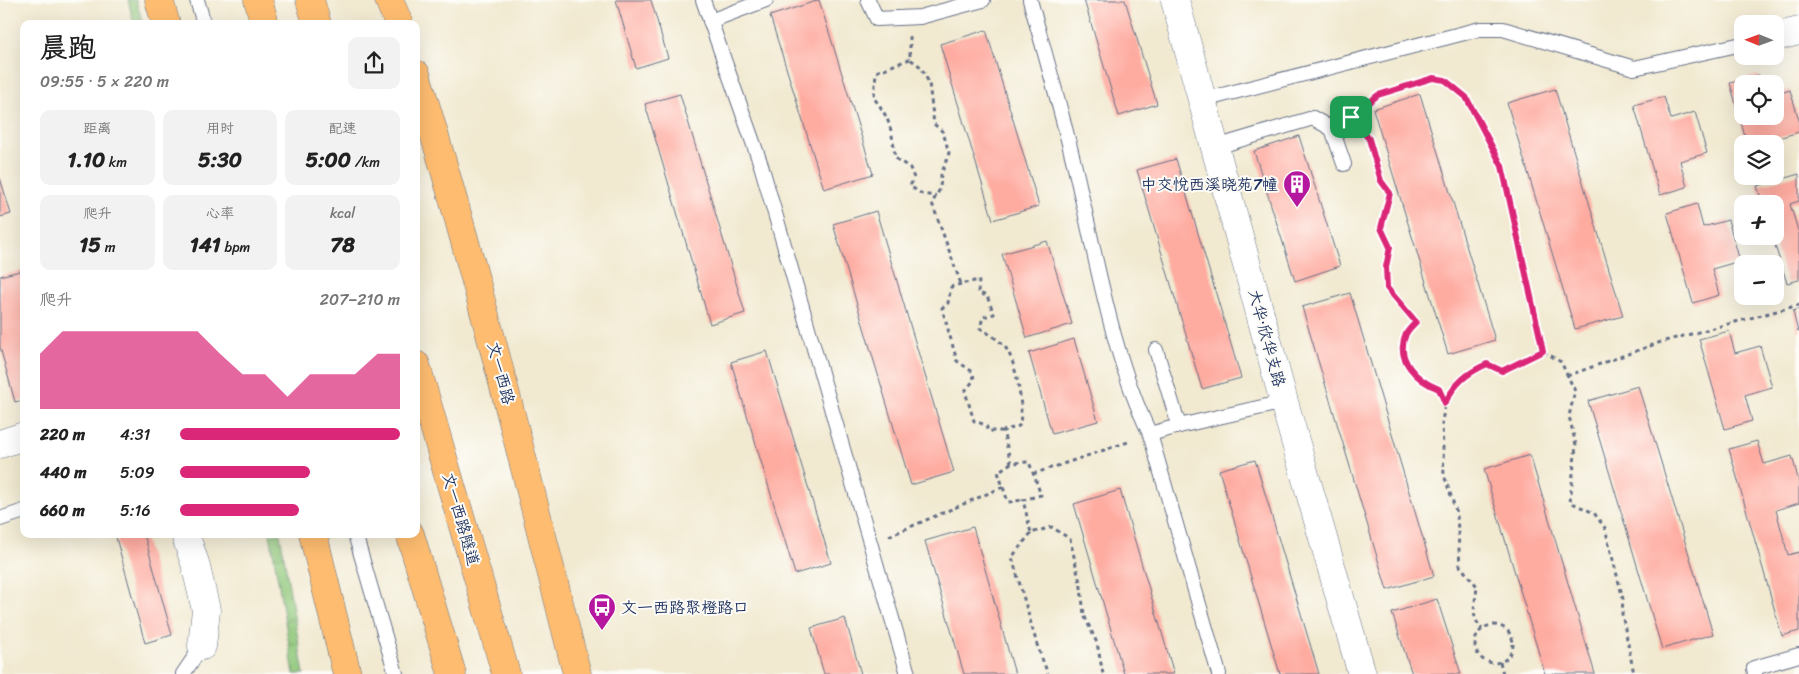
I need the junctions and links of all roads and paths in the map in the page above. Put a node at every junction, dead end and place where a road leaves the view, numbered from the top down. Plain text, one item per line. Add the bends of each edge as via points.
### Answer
1 (158, 0) edge
2 (197, 0) edge
3 (258, 0) edge
4 (310, 0) edge
5 (389, 0) edge
6 (394, 0) edge
7 (703, 0) edge
8 (766, 0) edge
9 (868, 0) edge
10 (983, 0) edge
11 (1030, 0) edge
12 (1176, 0) edge
13 (910, 18) junction
14 (165, 20) edge
15 (203, 20) edge
16 (264, 20) edge
17 (316, 20) edge
18 (398, 20) edge
19 (399, 20) edge
20 (710, 21) junction
21 (1799, 31) edge
22 (1784, 35) edge
23 (1734, 46) edge
24 (910, 59) junction
25 (420, 87) edge
26 (1203, 100) junction
27 (1351, 117) junction
28 (1332, 128) junction
29 (1216, 147) junction
30 (1344, 164) dead end
31 (936, 196) junction
32 (964, 284) junction
33 (1799, 305) edge
34 (1156, 350) dead end
35 (1543, 351) junction
36 (1567, 376) junction
37 (420, 378) edge
38 (1284, 402) junction
39 (1445, 403) junction
40 (1178, 426) junction
41 (1003, 431) junction
42 (1150, 434) junction
43 (20, 437) edge
44 (0, 444) edge
45 (1011, 463) junction
46 (1033, 474) junction
47 (1003, 487) junction
48 (1023, 500) junction
49 (20, 512) edge
50 (0, 519) edge
51 (1032, 533) junction
52 (187, 538) edge
53 (314, 538) edge
54 (356, 538) edge
55 (411, 538) edge
56 (871, 545) junction
57 (1482, 629) junction
58 (202, 646) joint
59 (1799, 655) edge
60 (1500, 662) junction
61 (183, 674) edge
62 (347, 674) edge
63 (396, 674) edge
64 (452, 674) edge
65 (506, 674) edge
66 (577, 674) edge
67 (908, 674) edge
68 (1048, 674) edge
69 (1104, 674) edge
70 (1219, 674) edge
71 (1362, 674) edge
72 (1502, 674) edge
73 (1634, 674) edge
74 (1756, 674) edge

1 - 14 main road
2 - 15 lane
3 - 16 main road
4 - 17 main road
5 - 18 main road
6 - 19 main road
7 - 20 lane
8 - 20 lane
9 - 13 lane via 877,19
10 - 13 lane
11 - 42 lane via 1068,133 1133,399
12 - 26 street, 大华·欣华支路
13 - 24 path
20 - 56 lane via 761,165
21 - 22 street
23 - 26 lane via 1634,68 1503,29 1480,29
24 - 31 path via 921,67 929,83 934,124 943,132 949,153
24 - 31 path via 876,72 874,98 888,116 895,158 910,168 914,178 910,186 922,194
25 - 66 main road, 文一西路 via 456,202
26 - 29 street, 大华·欣华支路
27 - 28 path
27 - 35 path via 1378,95 1433,78 1445,80 1466,97 1502,166
27 - 39 path via 1369,139 1381,181 1390,193 1381,228 1390,247 1386,267 1387,288 1416,322 1406,334 1403,351 1410,368 1422,382 1439,389
28 - 29 lane via 1313,118
28 - 30 lane
29 - 38 street, 大华·欣华支路
31 - 32 path via 932,204 961,284
32 - 41 path via 951,287 948,303 942,308 957,361 973,372 974,380 965,391 974,421 986,425 988,431
32 - 41 path via 979,280 978,292 987,296 994,314 983,317 980,328 1006,348 1014,371 1021,418 1019,426
33 - 36 path via 1661,342
34 - 40 lane
35 - 36 path via 1561,362
35 - 39 path via 1502,371 1487,364 1470,372 1452,389
36 - 73 path via 1575,391 1569,416 1576,445 1570,502 1594,513 1605,528 1623,599 1622,614
37 - 65 main road, 文一西路隧道
38 - 40 lane
38 - 71 street, 大华·欣华支路
39 - 57 path via 1442,422 1444,475 1456,514 1460,566 1477,586 1473,608 1476,622
40 - 42 lane
41 - 45 path
42 - 46 path
42 - 70 lane
43 - 44 street
45 - 46 path via 1029,462
45 - 47 path via 998,472
46 - 48 path via 1041,495
47 - 48 path via 1008,502
47 - 56 path via 917,522
48 - 51 path
49 - 50 lane
51 - 68 path via 1012,557
51 - 69 path via 1052,527 1070,539 1084,615
52 - 58 street via 196,563 206,610
53 - 62 main road
54 - 63 lane
55 - 64 main road
56 - 67 lane
57 - 60 path via 1476,638 1479,655 1488,662
57 - 60 path via 1501,626 1510,634 1510,653
58 - 61 lane
59 - 74 lane via 1754,668
60 - 72 path

